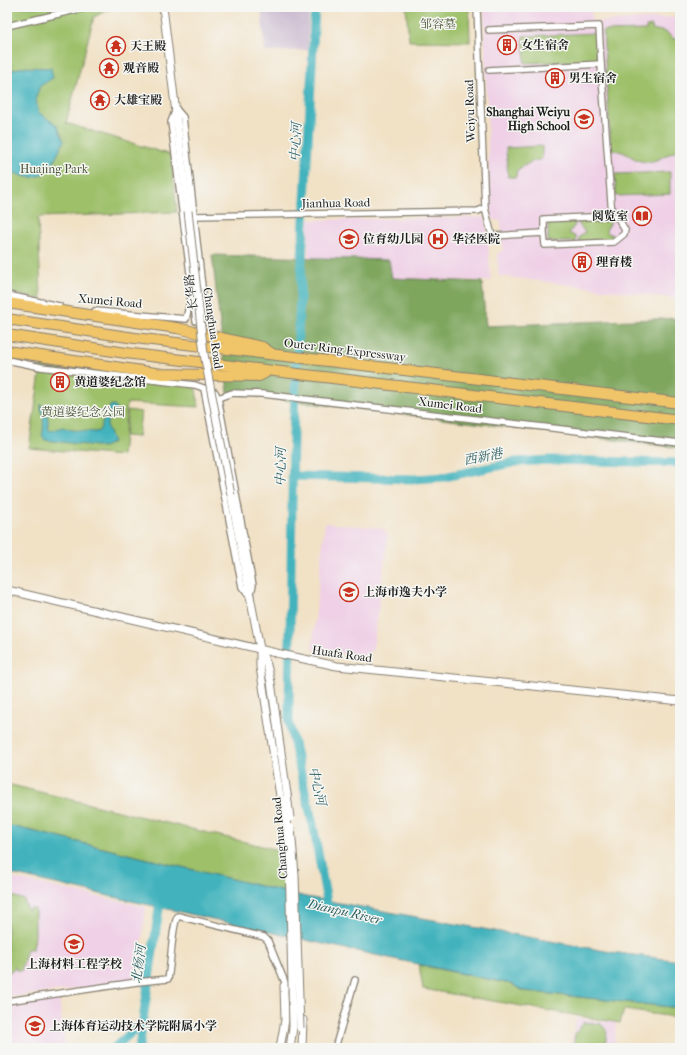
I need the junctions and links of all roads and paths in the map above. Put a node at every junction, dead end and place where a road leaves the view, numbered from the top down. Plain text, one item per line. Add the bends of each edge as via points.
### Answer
1 (163, 7) edge
2 (477, 7) edge
3 (84, 8) dead end
4 (7, 26) edge
5 (489, 30) dead end
6 (601, 64) junction
7 (489, 70) dead end
8 (176, 109) junction
9 (485, 208) junction
10 (194, 216) junction
11 (612, 216) junction
12 (544, 233) junction
13 (192, 292) junction
14 (7, 296) edge
15 (7, 303) edge
16 (7, 319) edge
17 (7, 335) edge
18 (7, 351) edge
19 (273, 355) junction
20 (7, 360) edge
21 (270, 371) junction
22 (204, 389) junction
23 (218, 398) junction
24 (680, 403) edge
25 (680, 420) edge
26 (677, 443) edge
27 (7, 590) edge
28 (250, 597) junction
29 (260, 650) junction
30 (680, 701) edge
31 (284, 795) junction
32 (355, 980) dead end
33 (286, 985) junction
34 (7, 1001) edge
35 (280, 1048) edge
36 (285, 1048) edge
37 (290, 1048) edge
38 (298, 1048) edge
39 (302, 1048) edge
40 (335, 1048) edge

1 - 8 street, Changhua Road
2 - 9 street, Weiyu Road
3 - 4 street
5 - 6 street via 599,26
6 - 7 street
6 - 11 street
8 - 10 street, 长华路 via 183,117
8 - 13 street, 长华路 via 171,122
8 - 28 street, Changhua Road, bridge via 204,354
9 - 10 street, Jianhua Road via 478,211
9 - 12 street, Weiyu Road via 492,236
10 - 13 street, 长华路 via 206,322 196,321
11 - 12 street via 544,219
11 - 12 street via 618,218 625,230 614,242 545,245
13 - 14 street, Xumei Road via 186,319 79,310
15 - 19 highway via 183,329 262,346
16 - 19 highway, Outer Ring Expressway
17 - 21 highway
18 - 21 highway via 174,374 259,376
19 - 24 highway, Outer Ring Expressway
20 - 22 street via 41,367 195,385
21 - 25 highway
22 - 23 street via 215,392
22 - 28 street via 242,587
23 - 26 street, Xumei Road via 232,393 282,396
23 - 28 street via 253,585
27 - 29 street, Huafa Road
28 - 29 street, Changhua Road
29 - 30 street, Huafa Road via 355,668
29 - 31 street, Changhua Road via 260,667
31 - 36 street, Changhua Road, bridge via 289,1028
31 - 37 street, Changhua Road, bridge via 289,858 293,1027
31 - 38 street, Changhua Road, bridge via 295,875 300,1028
32 - 40 street
33 - 34 street via 264,937 178,916 174,920 168,979
33 - 35 street via 285,1020
33 - 39 street via 300,985 302,988

